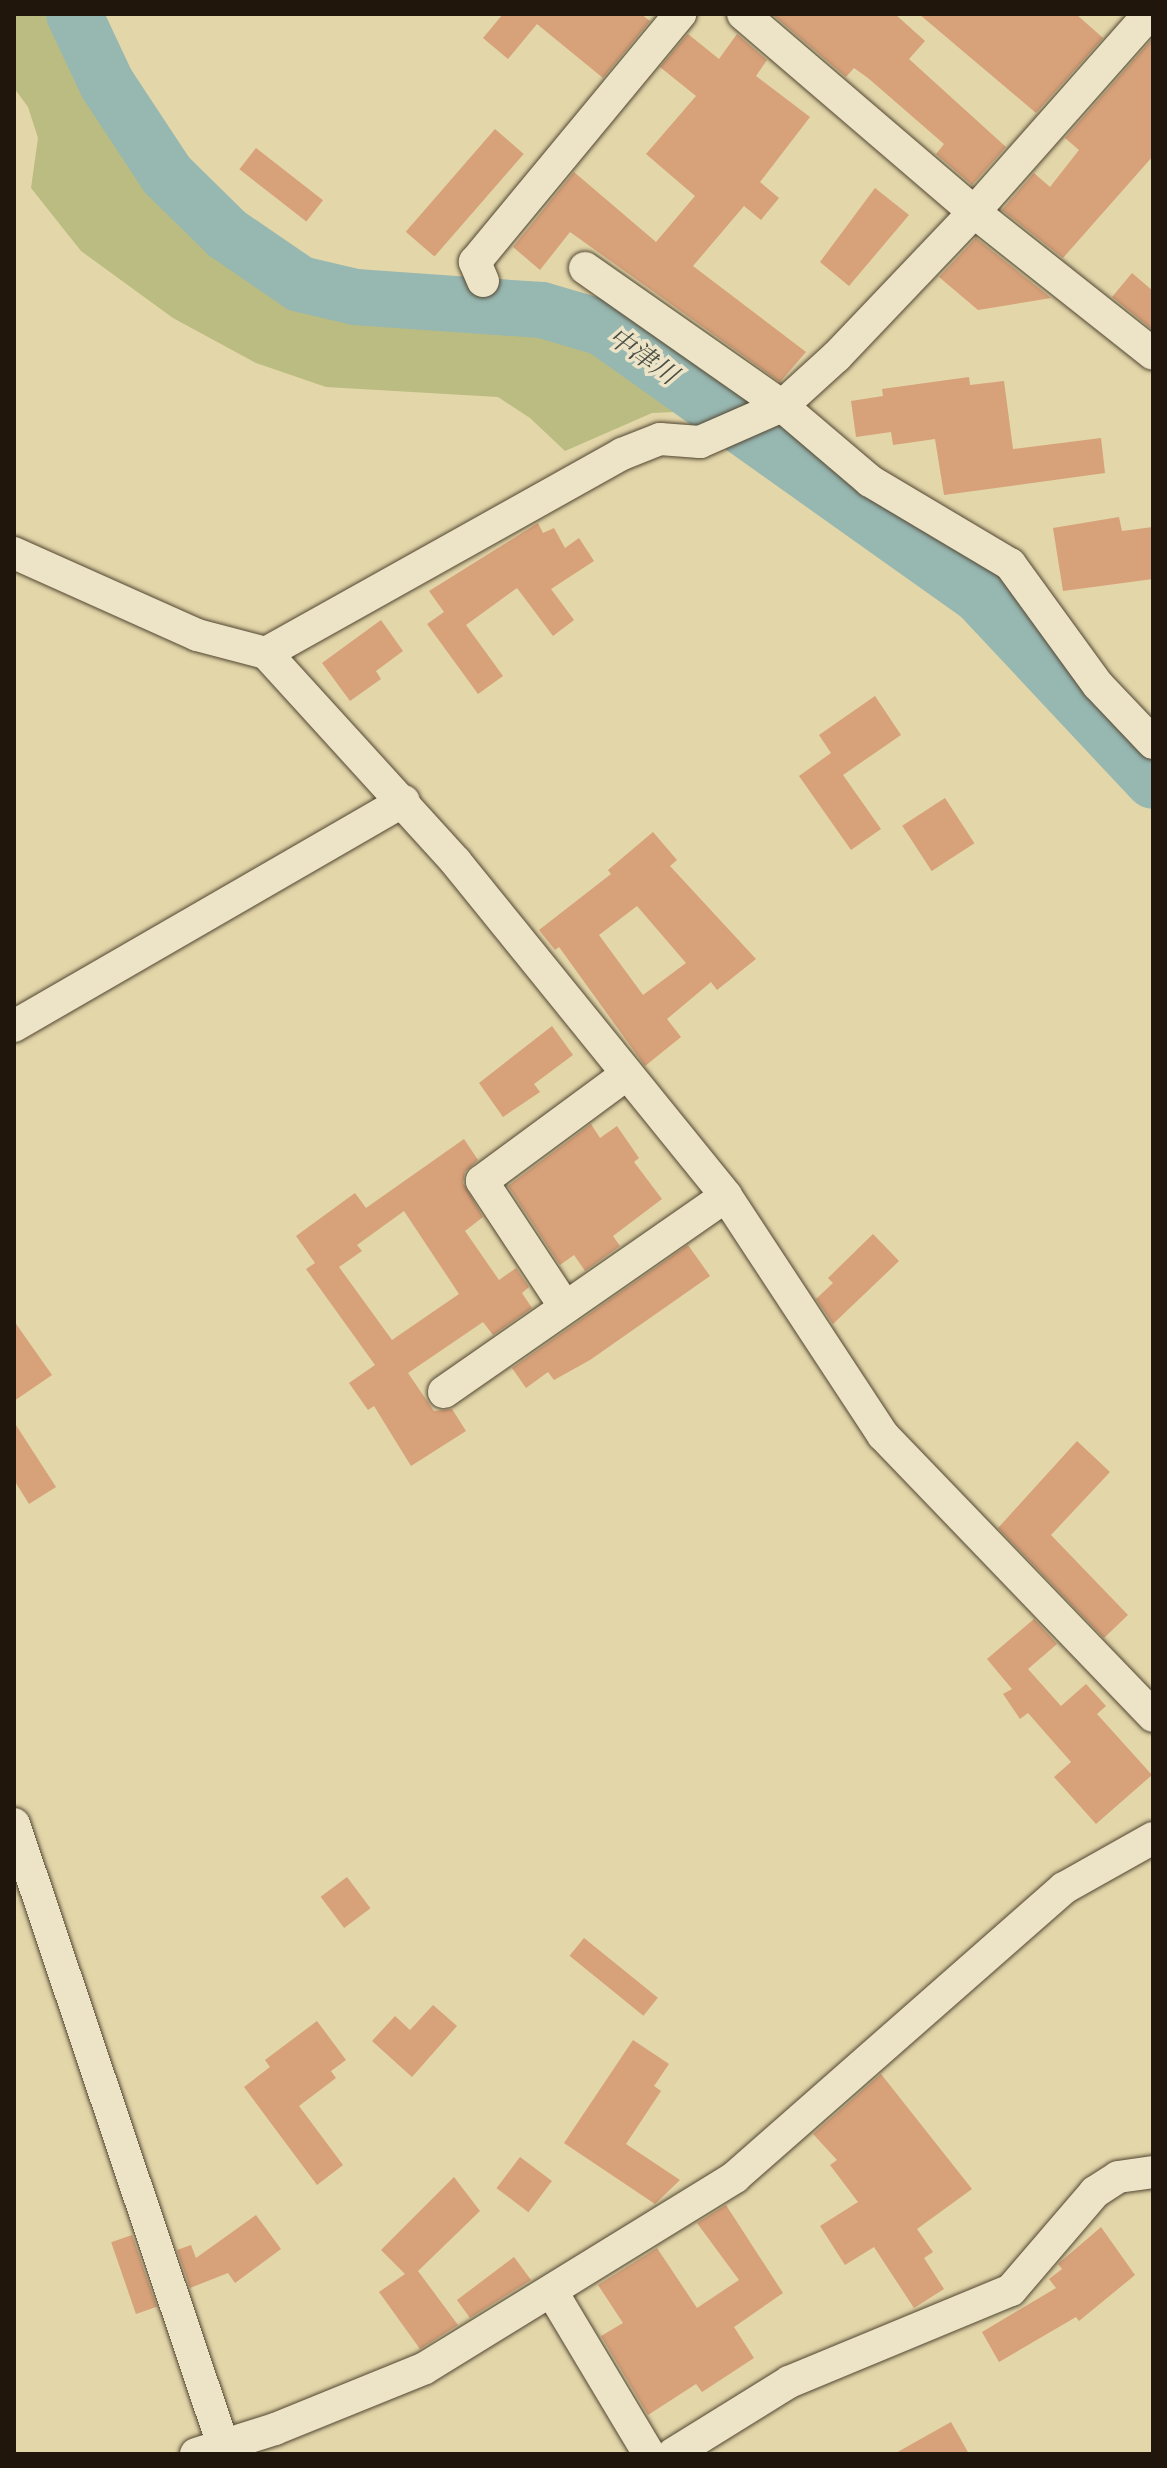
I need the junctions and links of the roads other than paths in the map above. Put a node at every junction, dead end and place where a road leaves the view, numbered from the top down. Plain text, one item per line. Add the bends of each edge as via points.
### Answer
1 (680, 14) edge
2 (743, 14) edge
3 (1149, 14) edge
4 (974, 212) junction
5 (585, 268) dead end
6 (483, 281) dead end
7 (1153, 354) edge
8 (782, 406) junction
9 (17, 559) edge
10 (266, 653) junction
11 (1153, 743) edge
12 (404, 801) junction
13 (14, 1026) edge
14 (627, 1074) junction
15 (726, 1196) junction
16 (565, 1307) junction
17 (444, 1392) dead end
18 (1153, 1716) edge
19 (14, 1824) edge
20 (1153, 1838) edge
21 (1153, 2172) edge
22 (552, 2292) junction
23 (214, 2451) edge
24 (649, 2454) edge
25 (673, 2454) edge

1 - 6 street via 475,262
2 - 4 street
3 - 4 street
4 - 7 street
4 - 8 street
5 - 8 street
8 - 10 street via 700,442 660,439 622,454
8 - 11 street via 870,481 1010,564 1098,685
9 - 10 street via 197,635
10 - 12 street
12 - 13 street
12 - 14 street
14 - 15 street
14 - 16 street via 482,1181
15 - 16 street
15 - 18 street via 883,1435
16 - 17 street
19 - 23 street
20 - 22 street via 1064,1888 735,2177
21 - 25 street via 1118,2177 1095,2192 1011,2290 789,2382
22 - 23 street via 425,2368
22 - 24 street

